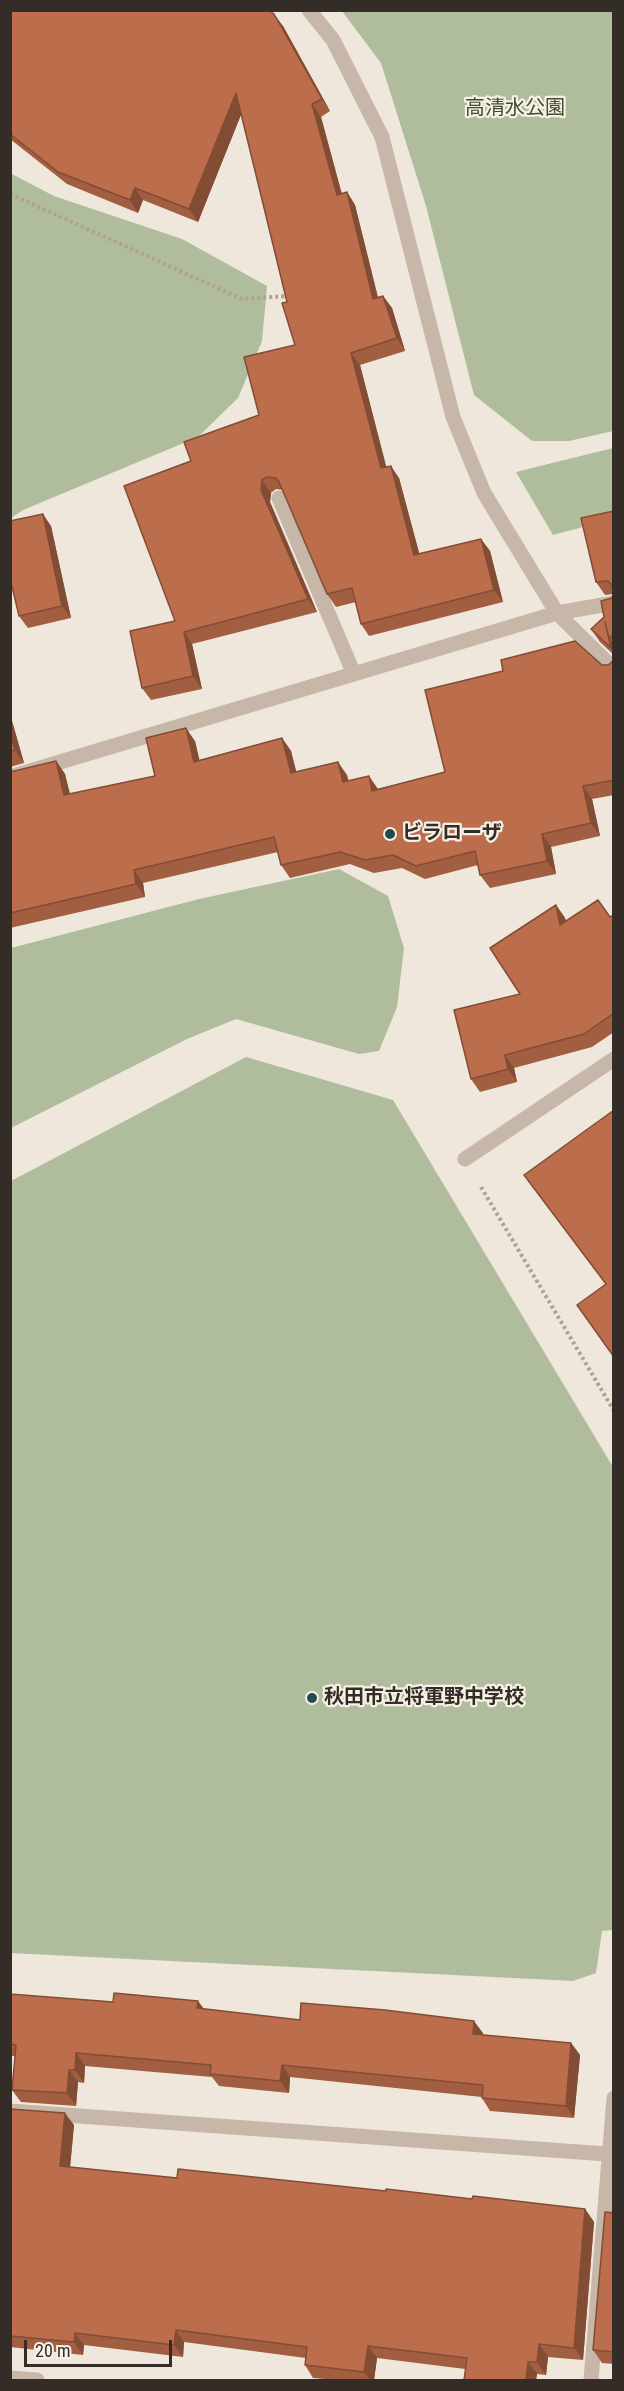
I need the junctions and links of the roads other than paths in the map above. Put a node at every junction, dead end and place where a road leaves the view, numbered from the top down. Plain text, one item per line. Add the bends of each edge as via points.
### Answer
1 (309, 10) edge
2 (279, 498) edge
3 (614, 603) edge
4 (557, 613) junction
5 (614, 669) edge
6 (354, 674) junction
7 (10, 777) edge
8 (614, 1059) edge
9 (465, 1159) road end
10 (614, 2098) edge
11 (10, 2111) edge
12 (607, 2154) junction
13 (10, 2378) edge
14 (36, 2380) edge
15 (591, 2380) edge

1 - 4 street via 333,40 382,137 453,417 484,493
2 - 6 street
3 - 4 street
4 - 5 street
4 - 6 street
6 - 7 street
8 - 9 street
10 - 12 street
11 - 12 street
12 - 15 street
13 - 14 street

